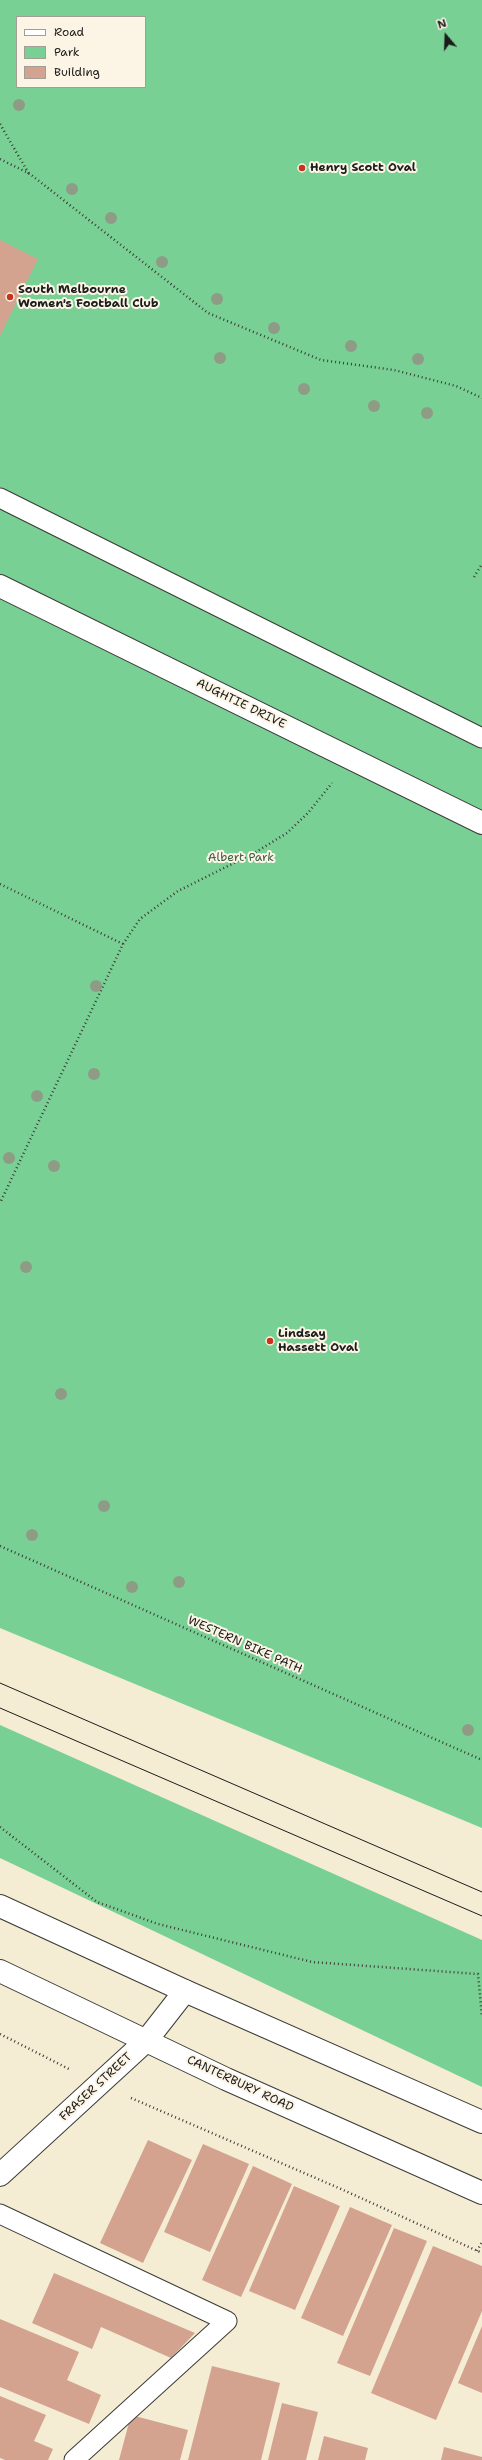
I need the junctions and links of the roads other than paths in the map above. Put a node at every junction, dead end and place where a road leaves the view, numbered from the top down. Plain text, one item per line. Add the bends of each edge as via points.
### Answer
1 (0, 498) edge
2 (0, 586) edge
3 (482, 738) edge
4 (482, 823) edge
5 (0, 1906) edge
6 (0, 1971) edge
7 (185, 1991) junction
8 (146, 2041) junction
9 (482, 2122) edge
10 (0, 2176) edge
11 (482, 2193) edge
12 (0, 2214) edge
13 (74, 2460) edge

1 - 3 lane
2 - 4 main road, AUGHTIE DRIVE
5 - 7 main road
6 - 8 main road, CANTERBURY ROAD
7 - 8 main road, FRASER STREET
7 - 9 main road
8 - 10 main road, FRASER STREET
8 - 11 main road, CANTERBURY ROAD
12 - 13 lane via 227,2321

